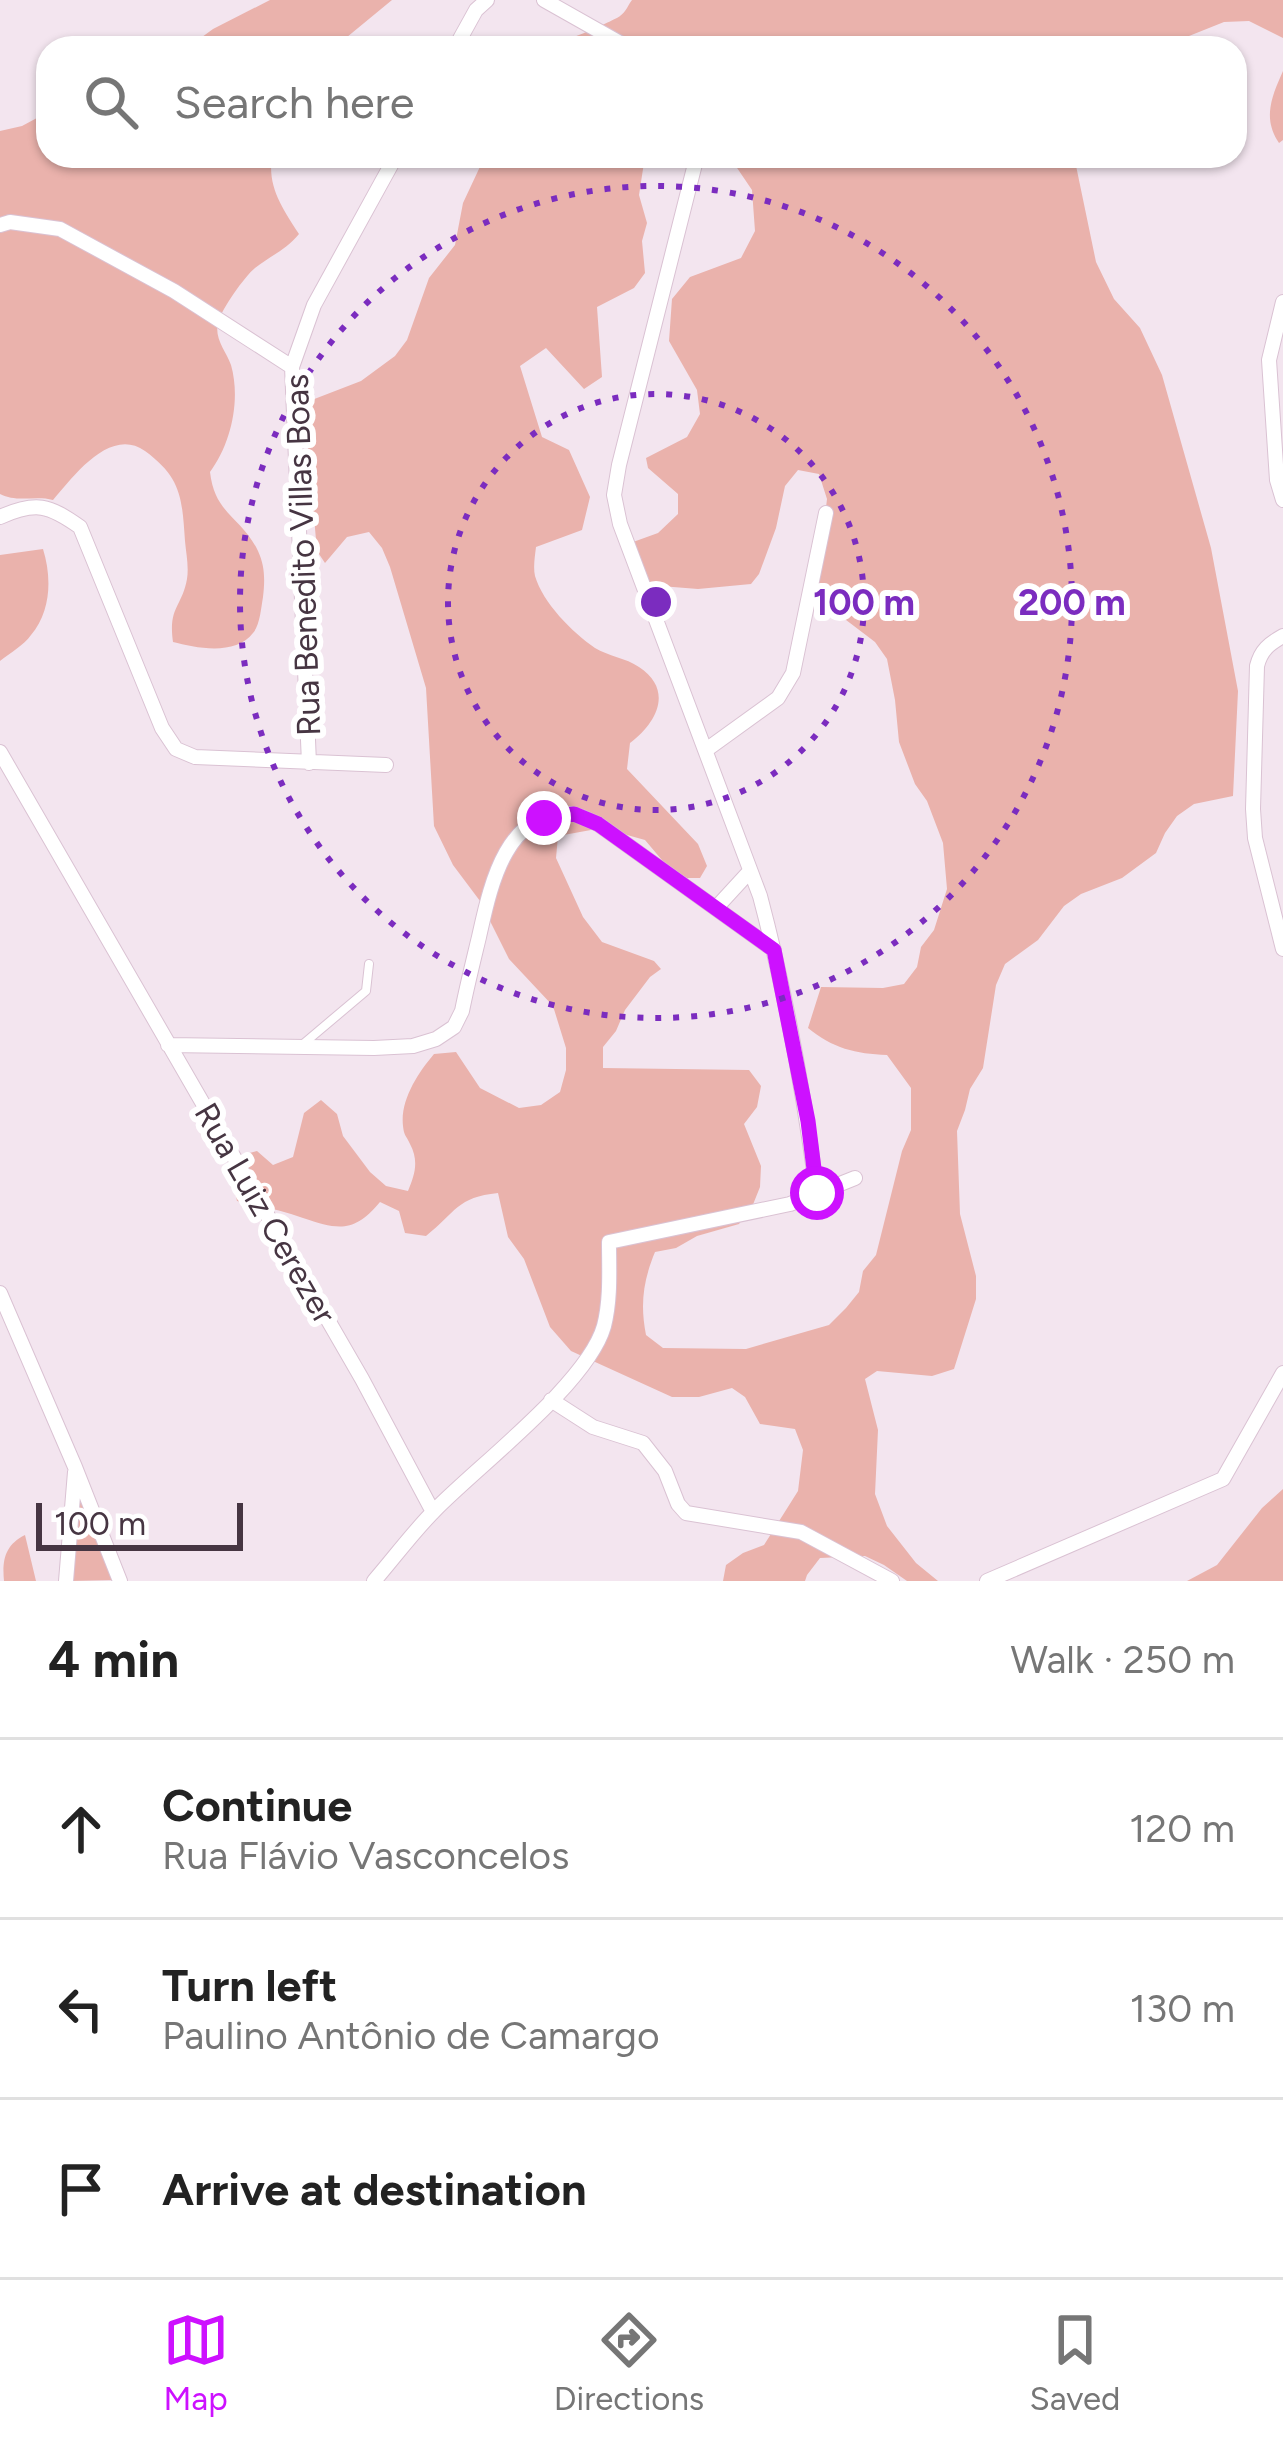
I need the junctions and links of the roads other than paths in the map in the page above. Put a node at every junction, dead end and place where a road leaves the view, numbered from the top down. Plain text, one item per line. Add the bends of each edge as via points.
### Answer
1 (487, 0) edge
2 (544, 0) edge
3 (462, 36) edge
4 (608, 36) edge
5 (389, 168) edge
6 (694, 168) edge
7 (0, 225) edge
8 (1283, 302) edge
9 (292, 367) junction
10 (1283, 500) edge
11 (826, 513) dead end
12 (0, 517) edge
13 (1283, 636) edge
14 (706, 750) junction
15 (0, 752) edge
16 (309, 763) junction
17 (386, 765) dead end
18 (750, 871) junction
19 (716, 908) junction
20 (1283, 949) edge
21 (774, 950) junction
22 (369, 964) dead end
23 (168, 1045) junction
24 (301, 1046) junction
25 (855, 1178) dead end
26 (817, 1193) junction
27 (0, 1293) edge
28 (1283, 1373) edge
29 (551, 1400) junction
30 (75, 1467) junction
31 (433, 1512) junction
32 (66, 1581) edge
33 (121, 1581) edge
34 (374, 1581) edge
35 (892, 1581) edge
36 (986, 1581) edge

1 - 3 street
2 - 4 street
5 - 9 street, Rua Benedito Villas Boas via 314,305
6 - 14 street via 614,495
7 - 9 street via 60,229
8 - 10 street via 1269,360
9 - 16 street, Rua Benedito Villas Boas
11 - 14 street via 793,673 778,698
12 - 16 street via 22,507 55,509 80,527 176,749 195,758
13 - 20 street via 1257,666 1253,809
14 - 18 street
15 - 23 street, Rua Luiz Cerezer
16 - 17 street
18 - 19 street
18 - 21 street
19 - 21 street
19 - 24 street via 598,824 574,814 544,818 505,852 492,881 454,1027 413,1046
21 - 26 street
22 - 24 lane via 366,992
23 - 24 street
23 - 31 street, Rua Luiz Cerezer
25 - 26 street
26 - 29 street via 609,1242 603,1328
27 - 30 street
28 - 36 street via 1223,1478
29 - 31 street
29 - 35 street via 593,1427 643,1443 686,1513 801,1532
30 - 32 street
30 - 33 street
31 - 34 street

